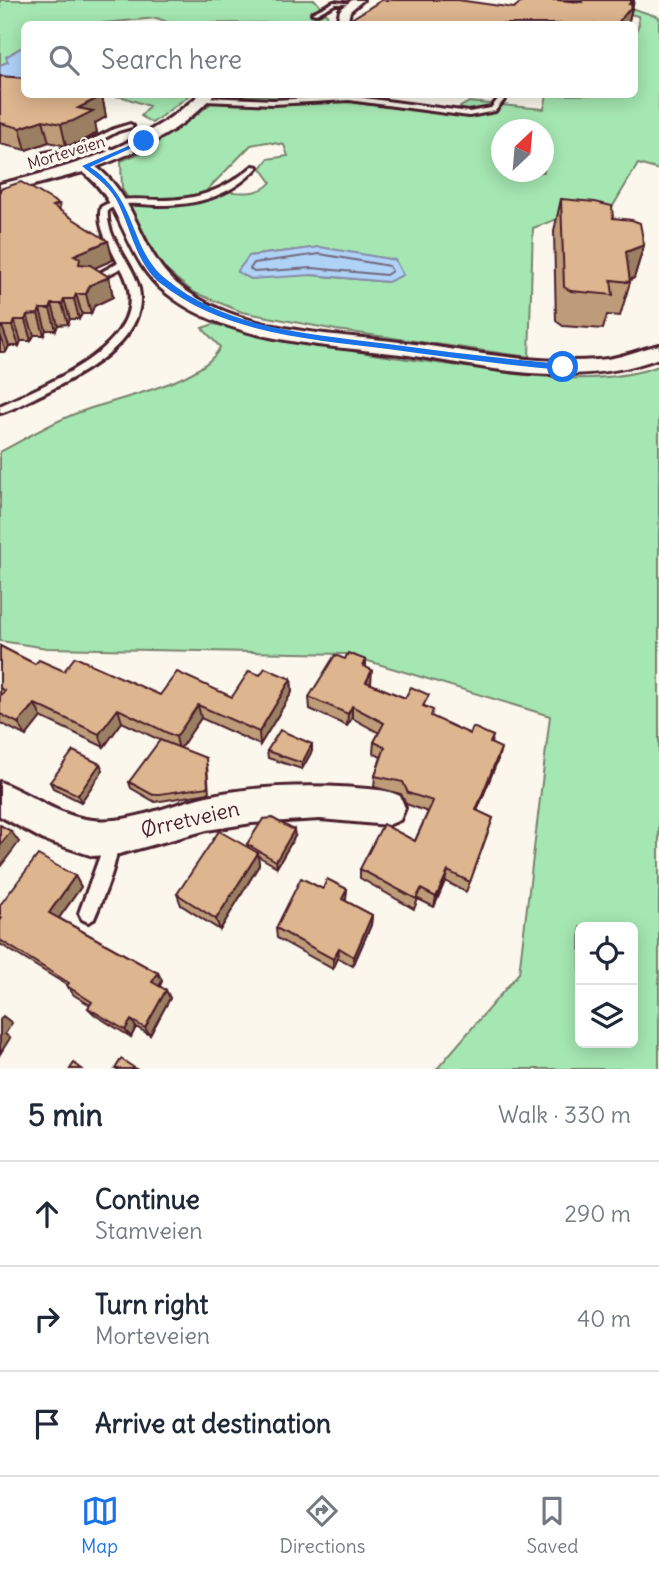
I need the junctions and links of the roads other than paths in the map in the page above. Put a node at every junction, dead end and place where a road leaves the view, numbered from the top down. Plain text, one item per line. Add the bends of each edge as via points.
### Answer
1 (355, 2) edge
2 (314, 13) dead end
3 (343, 21) edge
4 (205, 98) edge
5 (222, 98) edge
6 (349, 98) edge
7 (349, 98) edge
8 (503, 98) edge
9 (130, 126) dead end
10 (90, 145) junction
11 (120, 153) junction
12 (44, 154) dead end
13 (85, 166) junction
14 (255, 167) dead end
15 (0, 189) edge
16 (119, 200) junction
17 (122, 264) junction
18 (89, 281) edge
19 (659, 351) edge
20 (0, 410) edge
21 (0, 798) edge
22 (388, 808) dead end
23 (110, 838) junction
24 (88, 914) dead end

1 - 2 lane via 334,4
1 - 3 street
4 - 11 street, Morteveien via 174,123
5 - 6 lane via 288,102
7 - 8 lane via 469,114 493,110
9 - 10 lane
10 - 11 lane
10 - 12 lane
11 - 13 street, Morteveien
13 - 15 street, Morteveien
13 - 16 street via 104,179
14 - 16 lane via 233,188 202,200
16 - 17 lane via 103,214
16 - 19 street via 153,272 183,296 230,317 284,332 538,365 609,365
17 - 18 lane
17 - 20 lane via 135,291 133,313 122,337 104,355 69,376
21 - 23 street, Ørretveien via 71,832
22 - 23 street, Ørretveien via 328,801 259,804
23 - 24 lane

